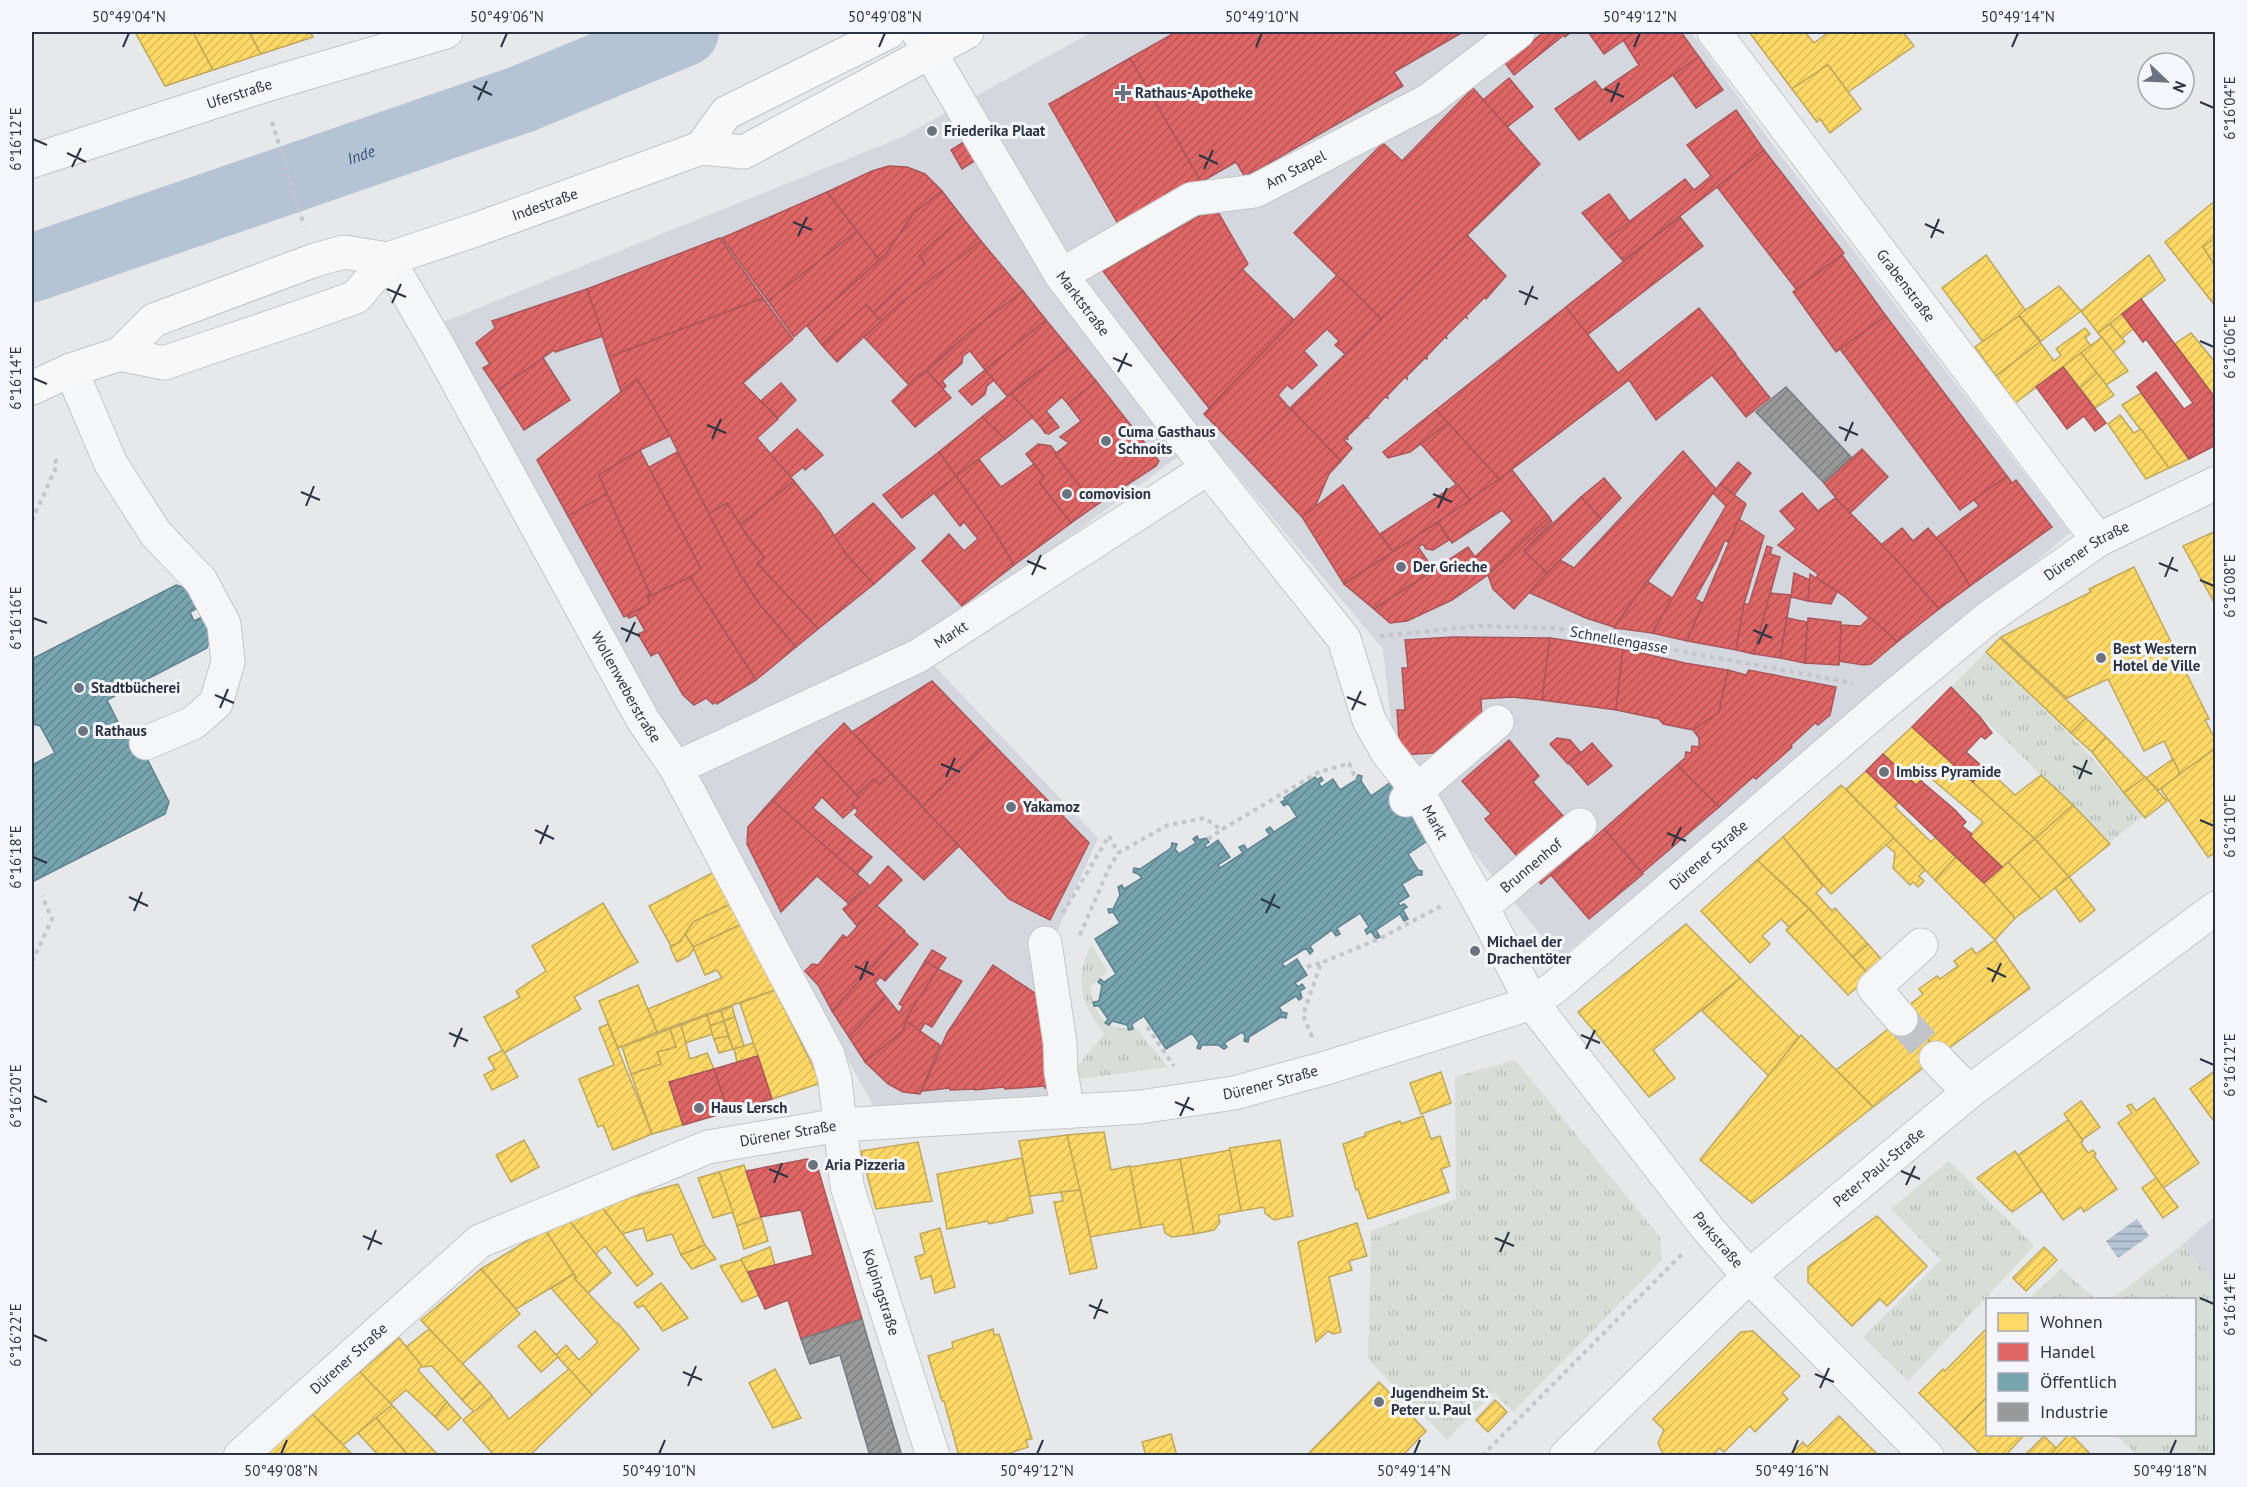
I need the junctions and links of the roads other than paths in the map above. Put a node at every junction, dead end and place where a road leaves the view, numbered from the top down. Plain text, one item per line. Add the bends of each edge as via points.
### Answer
1 (446, 32) edge
2 (889, 32) edge
3 (967, 32) edge
4 (1518, 32) edge
5 (1714, 32) edge
6 (924, 42) edge
7 (701, 148) junction
8 (32, 161) edge
9 (388, 259) junction
10 (1061, 275) junction
11 (120, 354) junction
12 (71, 369) junction
13 (32, 388) edge
14 (1208, 468) junction
15 (2216, 483) edge
16 (2098, 540) junction
17 (1344, 639) joint
18 (1497, 722) dead end
19 (146, 743) dead end
20 (676, 768) junction
21 (1411, 795) junction
22 (1580, 825) dead end
23 (1479, 902) junction
24 (2216, 908) edge
25 (1046, 944) road end
26 (1921, 945) dead end
27 (1532, 1003) junction
28 (1901, 1019) tunnel mouth
29 (1936, 1058) tunnel mouth
30 (1969, 1092) junction
31 (1068, 1112) junction
32 (839, 1125) junction
33 (1749, 1276) junction
34 (240, 1455) edge
35 (933, 1455) edge
36 (1566, 1455) edge
37 (1927, 1455) edge

1 - 8 street, Uferstraße via 262,86
2 - 7 main road via 726,113
3 - 6 main road, Indestraße
4 - 10 street, Am Stapel via 1429,100 1255,191 1192,199
5 - 16 street, Grabenstraße
6 - 7 main road, Indestraße via 744,152
6 - 10 street, Marktstraße
7 - 9 main road, Indestraße
9 - 11 main road, Indestraße via 344,252 315,260 154,321
9 - 11 main road, Indestraße via 356,297 303,316 164,363
9 - 20 street, Wollenweberstraße via 643,720
10 - 14 street, Marktstraße
11 - 12 main road, Indestraße
12 - 13 main road, Indestraße
12 - 19 street via 111,464 156,534 201,581 224,624 228,662 216,703 193,723
14 - 17 street, Marktstraße
14 - 20 street, Markt via 918,656
15 - 16 street, Dürener Straße
16 - 27 street, Dürener Straße via 1987,620 1744,810 1555,987
17 - 21 street, Markt via 1369,720
18 - 21 street
20 - 32 street, Wollenweberstraße via 828,1054
21 - 23 street, Markt
22 - 23 street, Brunnenhof
23 - 27 street, Markt
24 - 30 street, Peter-Paul-Straße
25 - 31 street
26 - 28 street via 1874,988
27 - 31 street, Dürener Straße via 1234,1093 1140,1107
27 - 33 street, Parkstraße
29 - 30 street
30 - 33 street, Peter-Paul-Straße
31 - 32 street, Dürener Straße
32 - 34 street, Dürener Straße via 708,1147 480,1241
32 - 35 street, Kolpingstraße via 848,1186
33 - 36 street, Peter-Paul-Straße
33 - 37 street, Parkstraße

